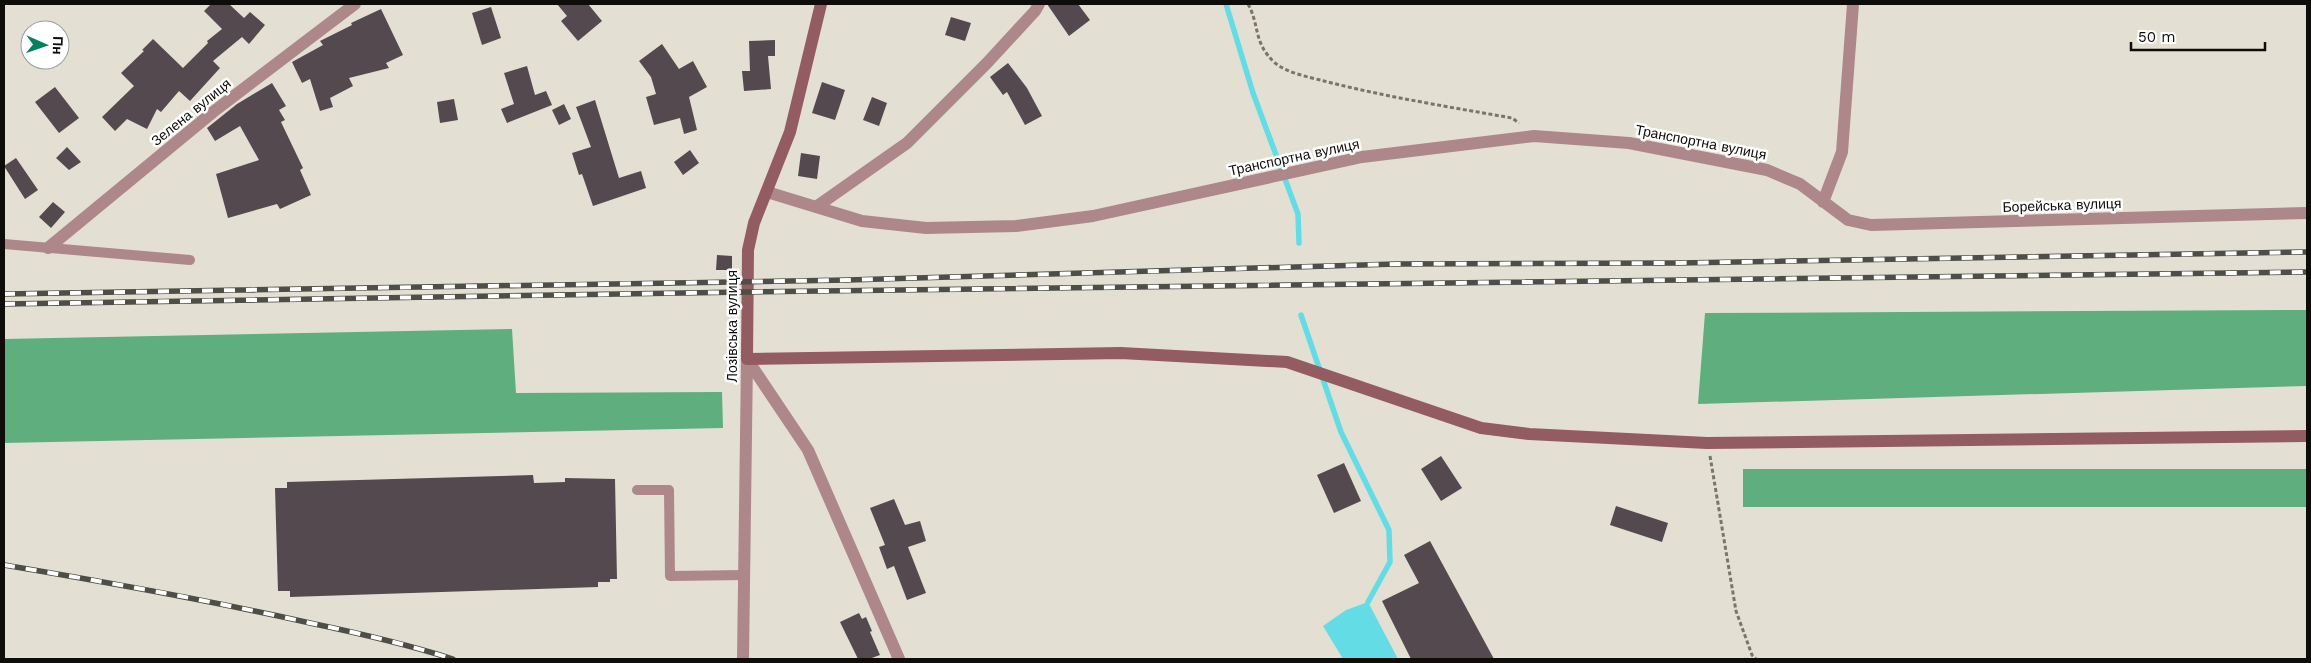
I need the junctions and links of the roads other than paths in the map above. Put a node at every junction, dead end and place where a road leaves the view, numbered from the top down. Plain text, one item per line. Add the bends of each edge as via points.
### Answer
1 (355, 4) edge
2 (821, 4) edge
3 (1039, 4) edge
4 (1853, 4) edge
5 (767, 192) junction
6 (1824, 202) junction
7 (816, 207) junction
8 (2307, 213) edge
9 (4, 244) edge
10 (48, 248) junction
11 (190, 260) dead end
12 (747, 359) junction
13 (2307, 436) edge
14 (637, 490) dead end
15 (744, 575) junction
16 (743, 659) edge
17 (899, 659) edge

1 - 10 street, Зелена вулиця via 213,112
2 - 5 main road, Лозівська вулиця via 790,132
3 - 7 street via 987,64 907,143
4 - 6 street via 1842,152
5 - 7 street, Транспортна вулиця
5 - 12 main road, Лозівська вулиця via 748,250
6 - 7 street, Транспортна вулиця via 1800,184 1767,170 1629,143 1534,136 1362,157 1093,216 1016,226 926,228 862,221
6 - 8 street, Борейська вулиця via 1848,220 1871,225
9 - 10 lane
10 - 11 lane
12 - 13 main road via 1121,353 1287,362 1481,428 1529,434 1707,443
12 - 15 street, Лозівська вулиця
12 - 17 street via 808,450
14 - 15 lane via 669,490 670,576
15 - 16 street, Лозівська вулиця

